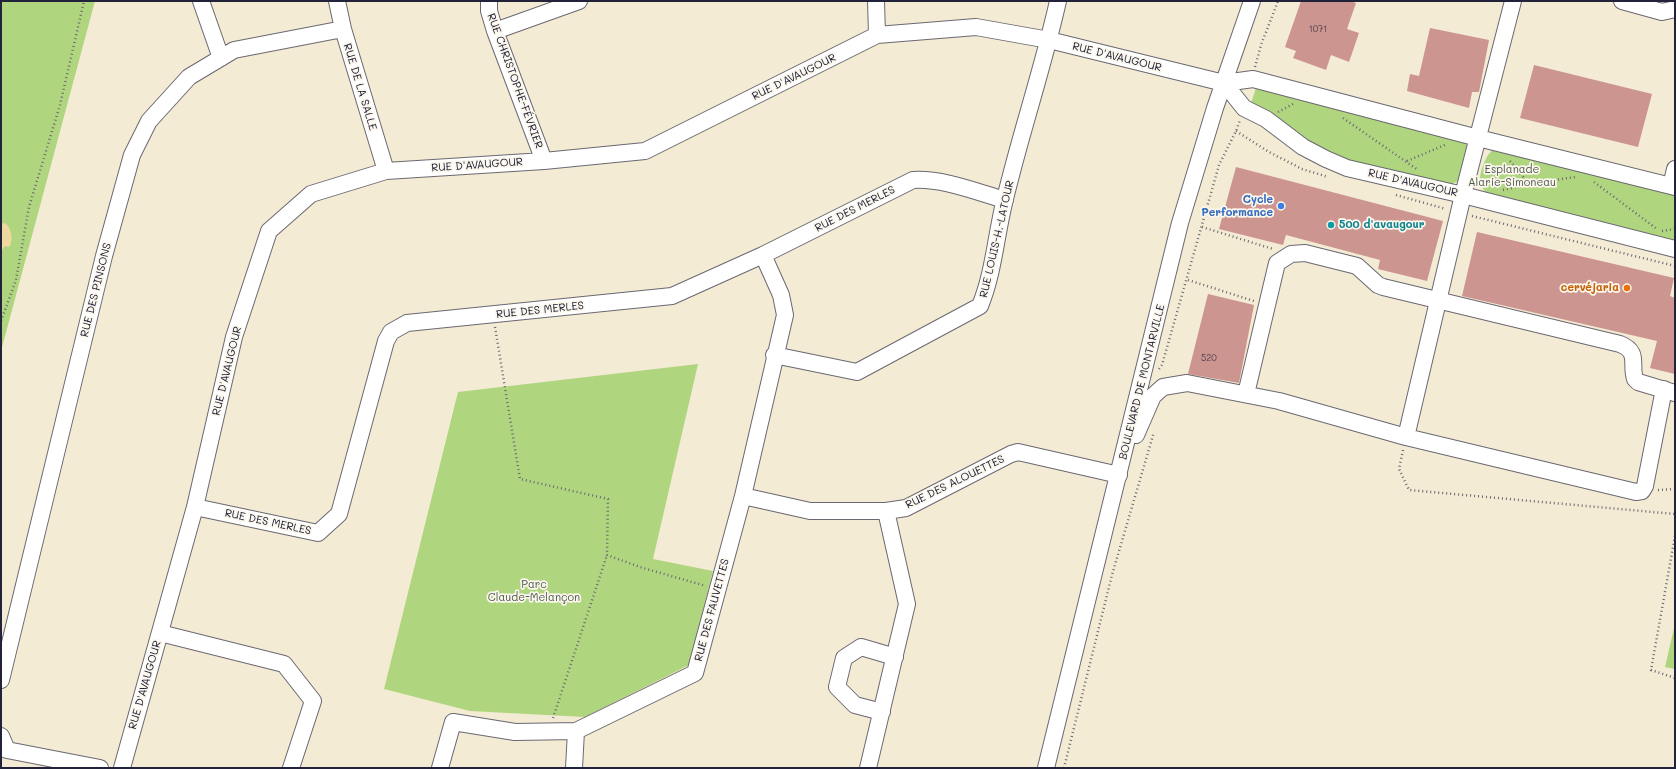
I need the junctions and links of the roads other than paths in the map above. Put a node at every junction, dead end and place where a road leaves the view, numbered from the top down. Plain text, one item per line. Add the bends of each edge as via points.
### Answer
1 (201, 1) edge
2 (337, 1) edge
3 (489, 1) edge
4 (579, 1) edge
5 (876, 1) edge
6 (1058, 1) edge
7 (1252, 1) edge
8 (1513, 1) edge
9 (1622, 1) edge
10 (1675, 9) edge
11 (343, 29) junction
12 (495, 31) junction
13 (877, 35) junction
14 (1049, 40) junction
15 (221, 58) junction
16 (1224, 83) junction
17 (1472, 136) junction
18 (544, 161) junction
19 (1675, 169) edge
20 (386, 171) junction
21 (1673, 186) edge
22 (1464, 195) junction
23 (1005, 200) junction
24 (1675, 250) edge
25 (763, 255) junction
26 (1439, 299) junction
27 (774, 355) junction
28 (1669, 391) edge
29 (1246, 394) junction
30 (1406, 437) junction
31 (1124, 455) junction
32 (1119, 475) junction
33 (743, 496) junction
34 (194, 507) junction
35 (886, 511) junction
36 (160, 633) junction
37 (895, 657) junction
38 (1, 680) edge
39 (882, 712) junction
40 (576, 731) junction
41 (1, 736) edge
42 (100, 768) edge
43 (122, 768) edge
44 (291, 768) edge
45 (440, 768) edge
46 (574, 768) edge
47 (868, 768) edge
48 (1046, 768) edge

1 - 15 street
2 - 11 street, RUE DE LA SALLE
3 - 12 street, RUE CHRISTOPHE-FÉVRIER
4 - 12 street
5 - 13 street
6 - 14 street, RUE LOUIS-H.-LATOUR
7 - 16 street, BOULEVARD DE MONTARVILLE
8 - 17 street
9 - 10 street via 1662,12
11 - 15 street, RUE DES PINSONS via 234,50
11 - 20 street, RUE DE LA SALLE
12 - 18 street, RUE CHRISTOPHE-FÉVRIER
13 - 14 street, RUE D'AVAUGOUR via 976,26
13 - 18 street, RUE D'AVAUGOUR via 645,151
14 - 16 street, RUE D'AVAUGOUR
14 - 23 street, RUE LOUIS-H.-LATOUR
15 - 38 street, RUE DES PINSONS via 189,77 148,121 132,155 104,256
16 - 17 street, RUE D'AVAUGOUR via 1253,79
16 - 22 street, RUE D'AVAUGOUR via 1244,108 1266,119 1303,147 1340,165
16 - 31 street, BOULEVARD DE MONTARVILLE via 1214,108 1180,223
17 - 21 street, RUE D'AVAUGOUR
17 - 22 street, RUE D'AVAUGOUR
18 - 20 street, RUE D'AVAUGOUR
19 - 21 street
20 - 34 street, RUE D'AVAUGOUR via 311,194 269,231 234,337
22 - 24 street, RUE D'AVAUGOUR
22 - 26 street
23 - 25 street, RUE DES MERLES via 924,179 913,180
23 - 27 street, RUE LOUIS-H.-LATOUR via 989,279 980,306 857,372
25 - 27 street, RUE DES FAUVETTES via 781,295 785,314
25 - 34 street, RUE DES MERLES via 672,296 407,323 391,332 386,341 339,514 318,533
26 - 28 street via 1625,346 1632,353 1635,379
26 - 29 street via 1378,285 1356,266 1305,253 1291,254 1277,263
26 - 30 street
27 - 33 street, RUE DES FAUVETTES
28 - 30 street via 1642,491 1636,492
29 - 30 street
29 - 31 street via 1187,384 1163,387 1153,396
31 - 32 street, BOULEVARD DE MONTARVILLE
32 - 35 street, RUE DES ALOUETTES via 1018,452 906,508
32 - 48 street, BOULEVARD DE MONTARVILLE
33 - 35 street, RUE DES ALOUETTES via 810,511
33 - 40 street, RUE DES FAUVETTES via 695,673
34 - 36 street, RUE D'AVAUGOUR
35 - 37 street via 907,604
36 - 43 street, RUE D'AVAUGOUR
36 - 44 street via 284,664 314,701
37 - 39 street
37 - 39 street via 861,648 844,658 837,687 855,705
39 - 47 street
40 - 45 street, RUE DES FAUVETTES via 515,732 453,722
40 - 46 street
41 - 42 street via 6,750

